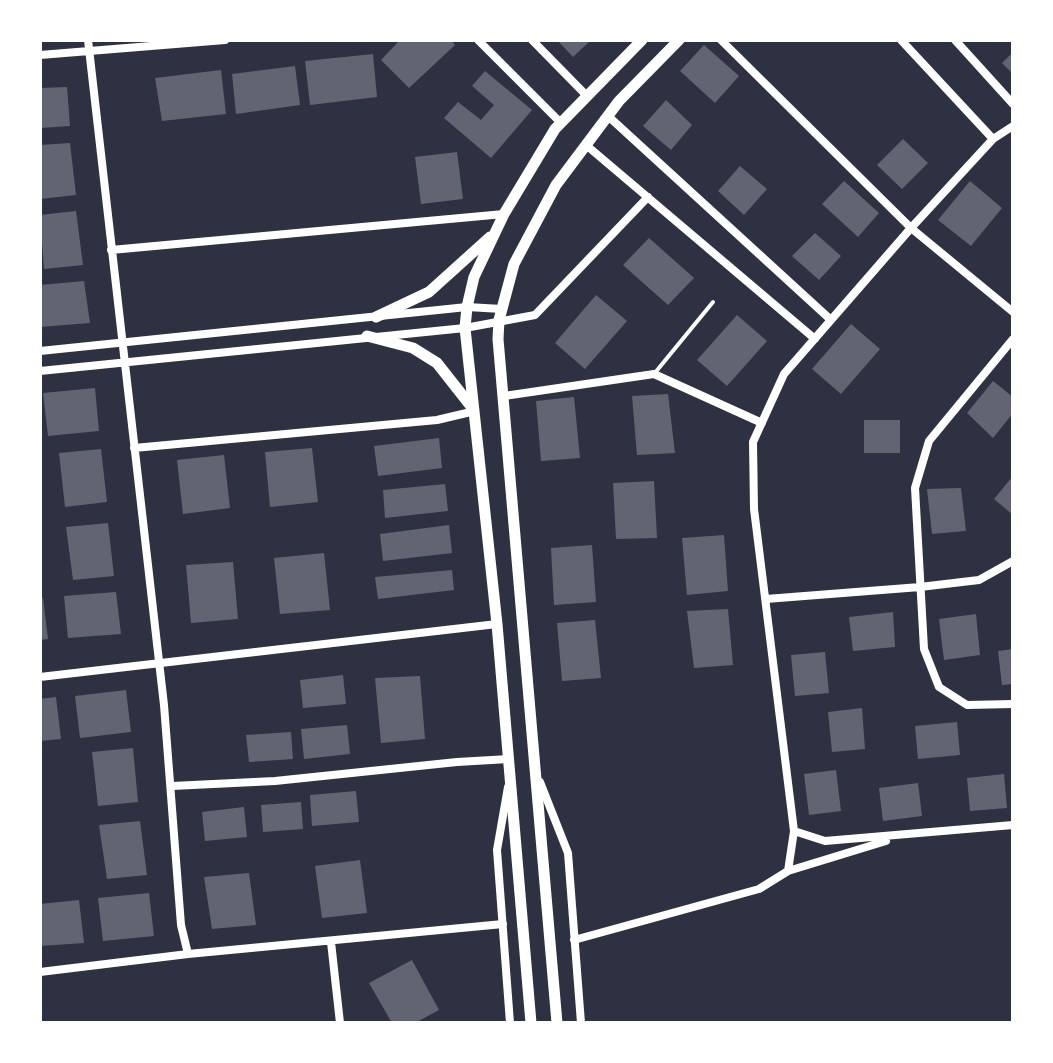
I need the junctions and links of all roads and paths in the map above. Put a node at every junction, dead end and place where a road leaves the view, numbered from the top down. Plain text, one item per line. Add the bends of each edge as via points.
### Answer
1 (225, 40) edge
2 (478, 40) edge
3 (532, 40) edge
4 (642, 40) edge
5 (679, 40) edge
6 (721, 40) edge
7 (901, 40) edge
8 (955, 40) edge
9 (88, 45) edge
10 (40, 55) edge
11 (587, 96) junction
12 (1013, 104) edge
13 (608, 116) junction
14 (561, 123) junction
15 (1013, 126) edge
16 (993, 139) junction
17 (586, 145) junction
18 (648, 197) junction
19 (504, 214) junction
20 (911, 228) junction
21 (496, 231) junction
22 (111, 250) junction
23 (713, 302) dead end
24 (467, 307) junction
25 (1013, 312) edge
26 (500, 314) junction
27 (376, 317) junction
28 (831, 320) junction
29 (465, 328) junction
30 (367, 336) junction
31 (815, 339) junction
32 (1013, 339) edge
33 (122, 342) junction
34 (40, 351) edge
35 (124, 363) junction
36 (40, 371) edge
37 (654, 374) junction
38 (504, 396) junction
39 (475, 411) junction
40 (762, 423) junction
41 (134, 448) junction
42 (1013, 561) edge
43 (920, 587) junction
44 (766, 599) junction
45 (497, 624) junction
46 (159, 663) junction
47 (40, 677) edge
48 (1013, 704) edge
49 (509, 759) junction
50 (535, 770) junction
51 (510, 774) junction
52 (172, 786) junction
53 (1013, 825) edge
54 (794, 831) junction
55 (914, 835) junction
56 (788, 871) junction
57 (503, 924) junction
58 (574, 940) junction
59 (331, 942) junction
60 (188, 954) junction
61 (40, 972) edge
62 (340, 1023) edge
63 (510, 1023) edge
64 (531, 1023) edge
65 (557, 1023) edge
66 (581, 1023) edge

1 - 9 street
2 - 14 street
3 - 11 street
4 - 11 main road
5 - 13 main road
6 - 20 street
7 - 16 street
8 - 12 street
9 - 10 street
9 - 22 street
11 - 14 main road
13 - 17 main road
13 - 28 street
14 - 19 main road
15 - 16 street
16 - 20 street
17 - 18 street
17 - 26 main road via 556,185 514,264
18 - 26 street via 535,315
18 - 31 street
19 - 21 main road
19 - 22 street
20 - 25 street
20 - 28 street
21 - 24 main road via 474,277
21 - 27 main road via 429,292
22 - 33 street
23 - 37 lane
24 - 26 street
24 - 27 street
24 - 29 main road
26 - 29 street
26 - 38 main road
27 - 33 street
28 - 31 street
29 - 30 street
29 - 39 main road
30 - 35 street
30 - 39 main road via 413,348 437,363
31 - 40 street via 784,374
32 - 43 street via 929,441 915,488
33 - 34 street
33 - 35 street
35 - 36 street
35 - 41 street
37 - 38 street
37 - 40 street
38 - 50 main road
39 - 41 street via 437,420
39 - 45 main road
40 - 44 street via 753,442 754,509
41 - 46 street
42 - 43 street via 979,580
43 - 44 street
43 - 48 street via 924,649 939,687 967,705
44 - 54 street
45 - 46 street
45 - 49 main road
46 - 47 street
46 - 52 street
49 - 51 main road
49 - 52 street
50 - 58 street via 568,853
50 - 65 main road
51 - 57 street via 497,850
51 - 64 main road
52 - 60 street via 181,925
53 - 55 street
54 - 55 street via 825,841
54 - 56 street
55 - 56 street
56 - 58 street via 759,889
57 - 59 street
57 - 63 street
58 - 66 street
59 - 60 street
59 - 62 street
60 - 61 street

